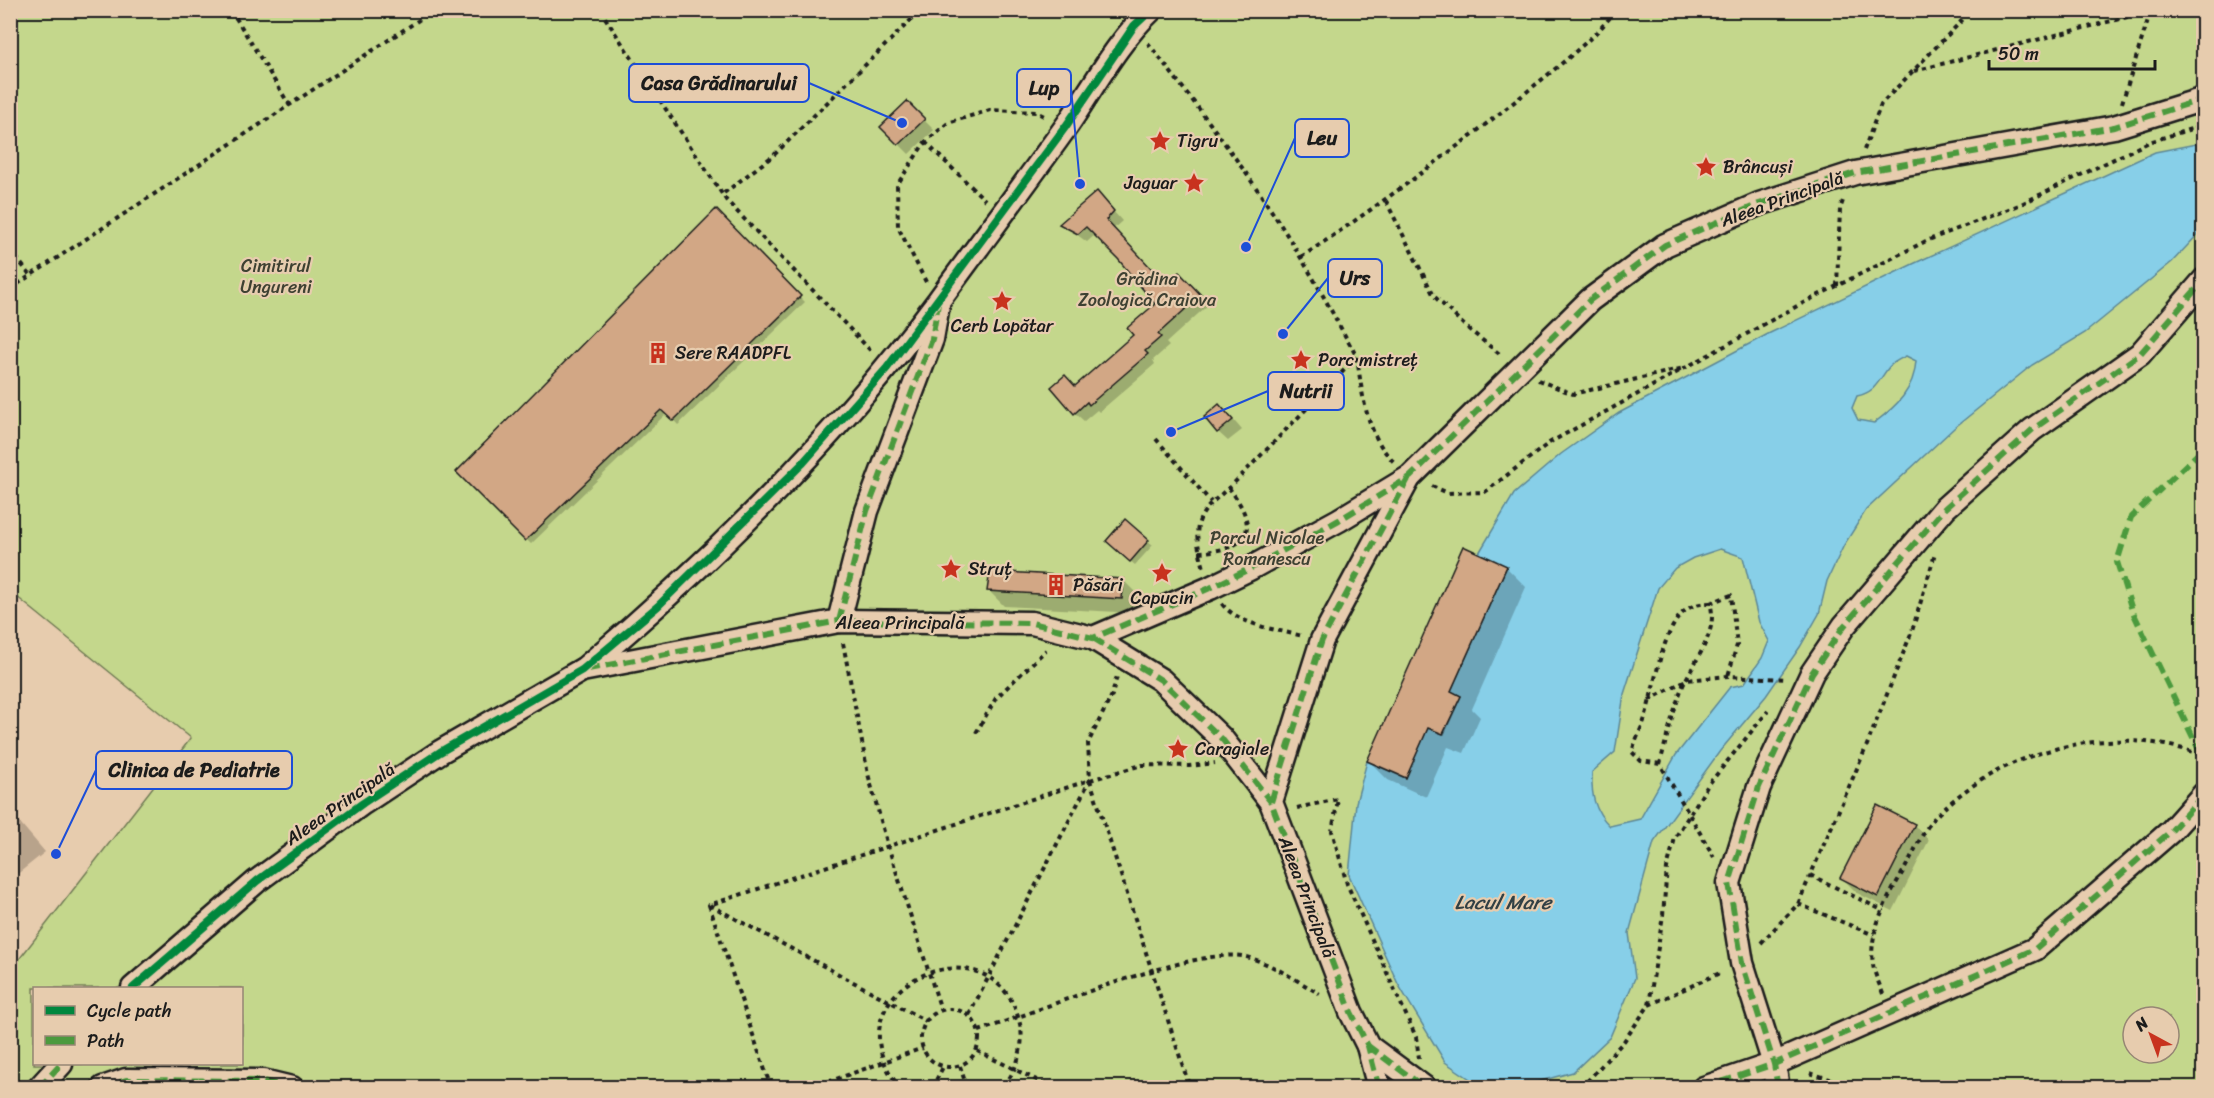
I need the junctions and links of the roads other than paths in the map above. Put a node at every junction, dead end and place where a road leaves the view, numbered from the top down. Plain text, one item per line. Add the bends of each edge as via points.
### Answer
1 (1151, 10) edge
2 (2204, 99) edge
3 (2204, 280) edge
4 (938, 300) junction
5 (1410, 477) junction
6 (839, 621) junction
7 (1093, 638) junction
8 (582, 670) junction
9 (2204, 794) edge
10 (1273, 808) junction
11 (134, 987) edge
12 (1368, 1046) junction
13 (1774, 1064) junction
14 (60, 1065) edge
15 (1423, 1086) edge
16 (39, 1088) edge
17 (103, 1088) edge
18 (292, 1088) edge
19 (1380, 1088) edge
20 (1704, 1088) edge
21 (1778, 1088) edge

1 - 4 street via 1134,26
2 - 5 street, Aleea Principală via 2114,127 1855,173 1759,204 1665,245 1590,300
3 - 13 street via 2140,354 2032,430 1945,508 1804,676 1759,787 1728,883 1742,963
4 - 6 street via 932,339 867,511
4 - 8 street via 887,368 802,464 658,606
5 - 7 street, Aleea Principală via 1339,520 1210,588
5 - 10 street, Aleea Principală via 1322,640
6 - 7 street, Aleea Principală via 1032,623
6 - 8 street, Aleea Principală
7 - 10 street via 1161,680 1222,739
8 - 11 street, Aleea Principală via 363,803 257,881
9 - 13 street via 2170,831 2035,949
10 - 12 street, Aleea Principală via 1351,1012
12 - 15 street
12 - 19 street, Aleea Principală
13 - 20 street
13 - 21 street
14 - 16 street
17 - 18 street via 126,1080 263,1081

